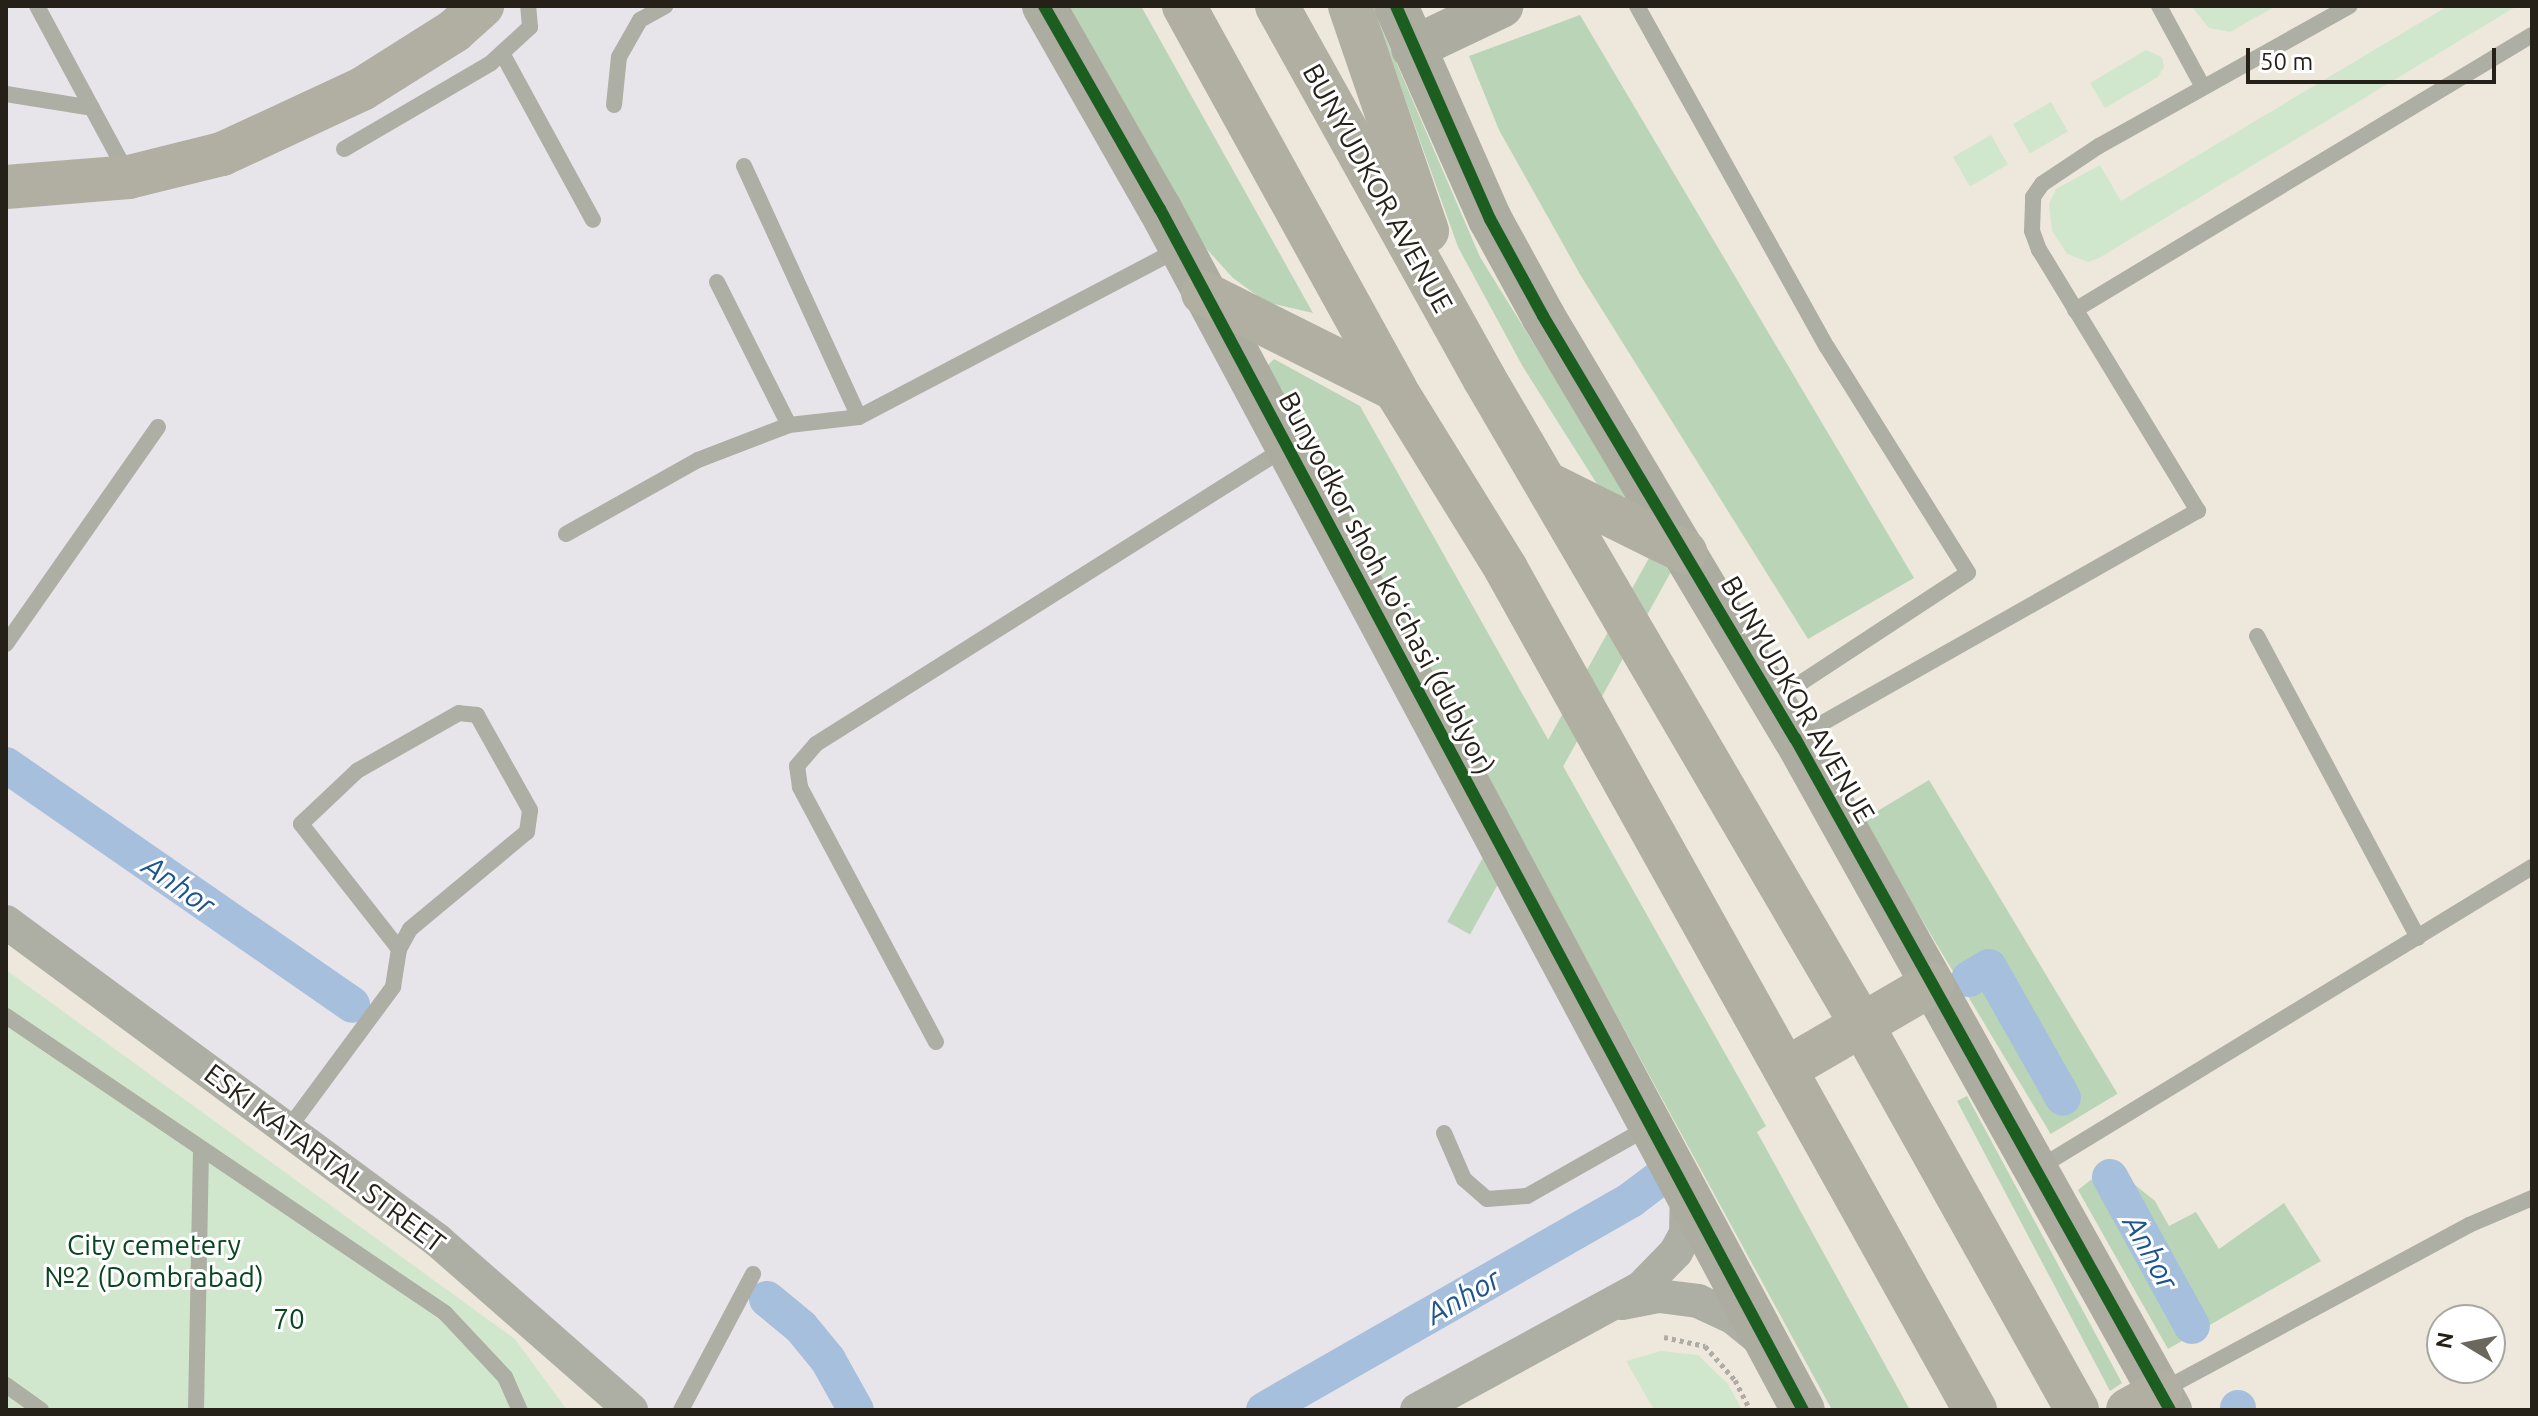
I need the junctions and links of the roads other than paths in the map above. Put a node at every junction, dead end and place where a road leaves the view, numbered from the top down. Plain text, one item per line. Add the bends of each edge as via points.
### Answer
1 (37, 6) edge
2 (482, 6) edge
3 (528, 6) edge
4 (665, 6) edge
5 (1044, 6) edge
6 (1184, 6) edge
7 (1277, 6) edge
8 (1350, 6) edge
9 (1396, 6) edge
10 (1501, 6) edge
11 (1637, 6) edge
12 (2159, 6) edge
13 (2349, 6) edge
14 (2532, 35) edge
15 (1413, 48) junction
16 (502, 53) junction
17 (2203, 87) junction
18 (6, 94) edge
19 (614, 105) dead end
20 (92, 108) junction
21 (344, 149) dead end
22 (744, 166) dead end
23 (129, 177) junction
24 (6, 187) edge
25 (593, 220) dead end
26 (1179, 249) junction
27 (717, 282) dead end
28 (1203, 293) junction
29 (2075, 310) junction
30 (1484, 378) junction
31 (1395, 389) junction
32 (859, 417) junction
33 (789, 425) junction
34 (158, 427) dead end
35 (1286, 447) junction
36 (1550, 485) junction
37 (566, 534) dead end
38 (1685, 552) junction
39 (2257, 636) dead end
40 (6, 644) edge
41 (1773, 701) junction
42 (1795, 738) junction
43 (2532, 867) edge
44 (6, 922) edge
45 (2418, 938) junction
46 (399, 949) junction
47 (1932, 984) junction
48 (6, 1016) edge
49 (1862, 1025) junction
50 (936, 1042) dead end
51 (1786, 1069) junction
52 (1654, 1124) junction
53 (288, 1129) junction
54 (1444, 1133) dead end
55 (201, 1149) junction
56 (2035, 1170) junction
57 (1686, 1184) junction
58 (2529, 1205) edge
59 (753, 1274) dead end
60 (1618, 1304) junction
61 (1771, 1348) junction
62 (575, 1358) junction
63 (6, 1385) edge
64 (2153, 1404) edge
65 (41, 1410) edge
66 (196, 1410) edge
67 (520, 1410) edge
68 (609, 1410) edge
69 (631, 1410) edge
70 (681, 1410) edge
71 (1417, 1410) edge
72 (1803, 1410) edge
73 (1975, 1410) edge
74 (2077, 1410) edge

1 - 20 lane
2 - 23 main road via 454,31 362,89 287,126 222,154
3 - 16 lane via 530,27
4 - 19 lane via 640,20 619,57
5 - 26 street, Bunyodkor shoh koʻchasi (dublyor)
6 - 31 main road
7 - 30 main road, BUNYUDKOR AVENUE
8 - 30 main road via 1409,184
9 - 15 street, BUNYUDKOR AVENUE
10 - 15 street
11 - 41 lane via 1827,347 1968,573
12 - 17 lane
13 - 17 lane
14 - 29 lane
15 - 38 street, BUNYUDKOR AVENUE via 1490,219
16 - 21 lane
16 - 25 lane
17 - 29 lane via 2099,146 2042,184 2033,197 2032,231 2039,250
18 - 20 lane
20 - 23 lane
22 - 32 lane
23 - 24 main road
26 - 28 street, Bunyodkor shoh koʻchasi (dublyor)
26 - 32 lane
27 - 33 lane
28 - 31 main road
28 - 35 street, Bunyodkor shoh koʻchasi (dublyor)
29 - 42 lane via 2198,511
30 - 36 main road, BUNYUDKOR AVENUE
31 - 51 main road via 1506,569
32 - 33 lane
33 - 37 lane via 698,460
34 - 40 lane
35 - 50 lane via 816,744 797,766 800,787
35 - 52 street, Bunyodkor shoh koʻchasi (dublyor)
36 - 38 main road
36 - 49 main road, BUNYUDKOR AVENUE
38 - 41 street, BUNYUDKOR AVENUE
39 - 45 lane
41 - 42 street, BUNYUDKOR AVENUE
42 - 47 street, BUNYUDKOR AVENUE
43 - 45 lane
44 - 53 street, ESKI KATARTAL STREET
45 - 56 lane
46 - 46 lane via 424,913 492,865 527,832 530,810 477,715 459,713 357,771 301,824
46 - 53 lane via 393,987
47 - 49 main road
47 - 56 street, BUNYUDKOR AVENUE
48 - 55 lane
49 - 51 main road
49 - 74 main road, BUNYUDKOR AVENUE
51 - 73 main road
52 - 54 lane via 1527,1196 1487,1199 1464,1179
52 - 57 street, Bunyodkor shoh koʻchasi (dublyor)
53 - 62 street, ESKI KATARTAL STREET via 437,1240
55 - 66 lane
55 - 67 lane via 445,1313 505,1377
56 - 64 street, BUNYUDKOR AVENUE
57 - 60 street via 1686,1233 1676,1252
57 - 61 street
58 - 64 lane via 2469,1225
59 - 70 lane
60 - 61 street via 1659,1296 1698,1301 1734,1318
60 - 71 street
61 - 72 street
62 - 68 street
62 - 69 street, ESKI KATARTAL STREET
63 - 65 lane

